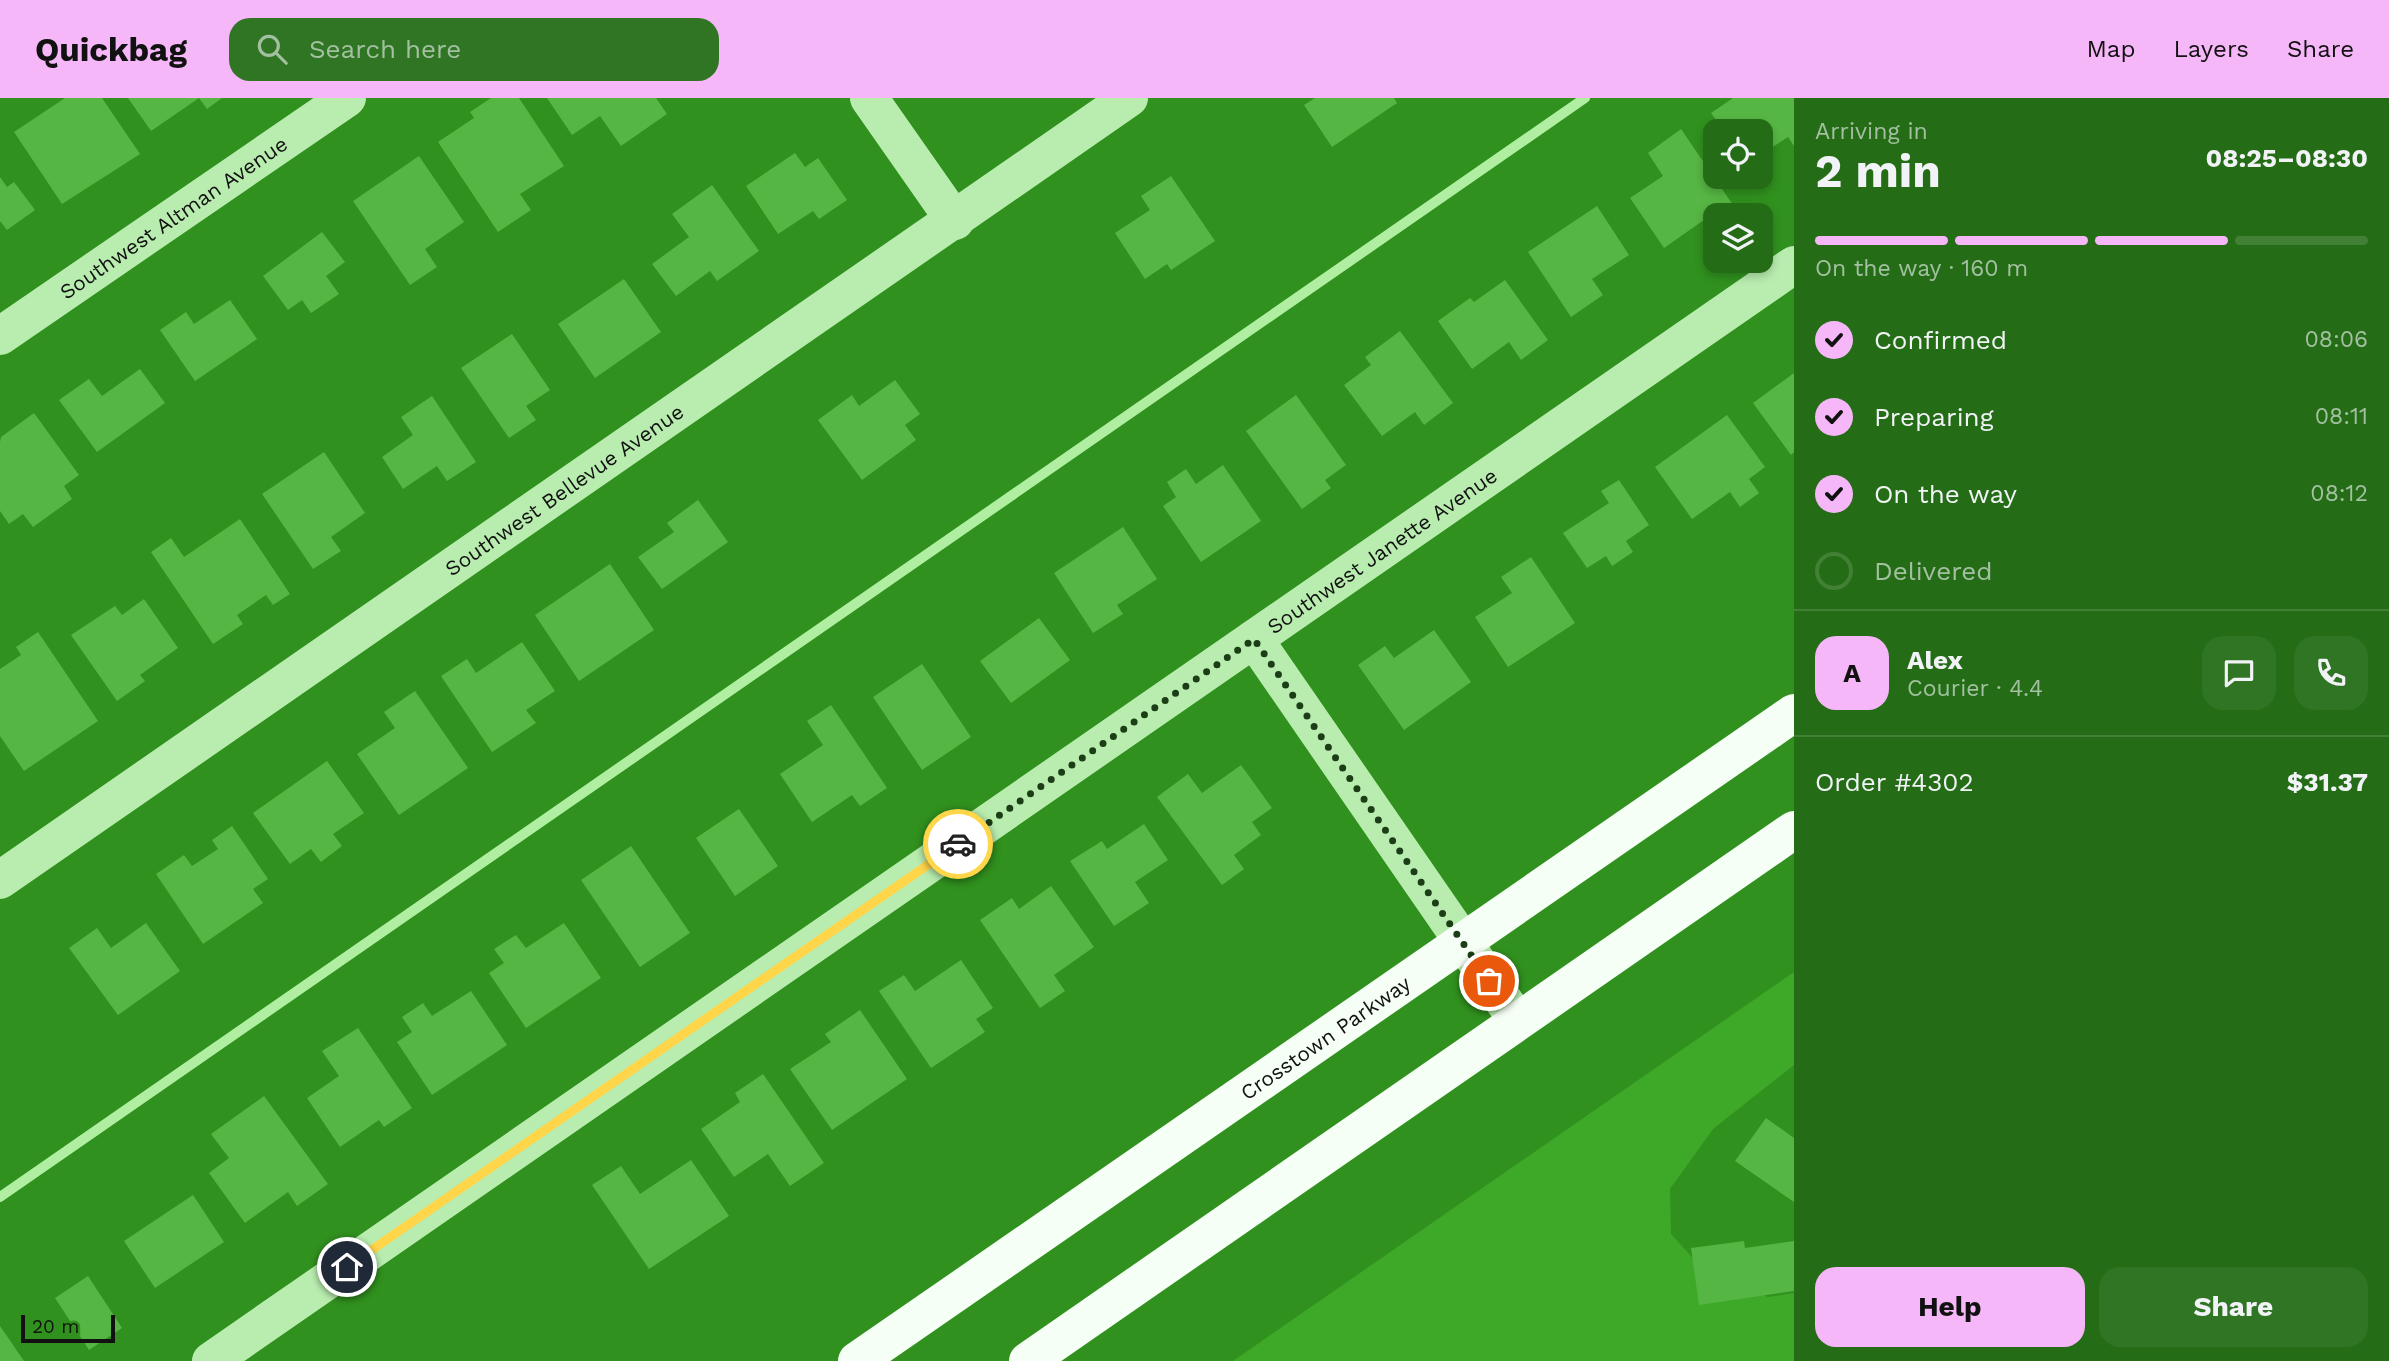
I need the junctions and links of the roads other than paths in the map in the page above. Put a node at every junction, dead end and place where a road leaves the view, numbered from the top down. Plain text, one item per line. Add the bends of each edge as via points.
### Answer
1 (347, 98) edge
2 (869, 98) edge
3 (1129, 98) edge
4 (955, 221) junction
5 (1794, 265) edge
6 (0, 337) edge
7 (1254, 639) junction
8 (1794, 713) edge
9 (1794, 830) edge
10 (0, 880) edge
11 (1461, 941) junction
12 (1517, 1020) junction
13 (211, 1361) edge
14 (857, 1361) edge
15 (1028, 1361) edge

1 - 6 street, Southwest Altman Avenue
2 - 4 street
3 - 4 street, Southwest Bellevue Avenue
4 - 10 street, Southwest Bellevue Avenue
5 - 7 street, Southwest Janette Avenue
7 - 11 street
7 - 13 street, Southwest Janette Avenue
8 - 11 main road, Crosstown Parkway
9 - 12 main road
11 - 12 street
11 - 14 main road, Crosstown Parkway
12 - 15 main road

